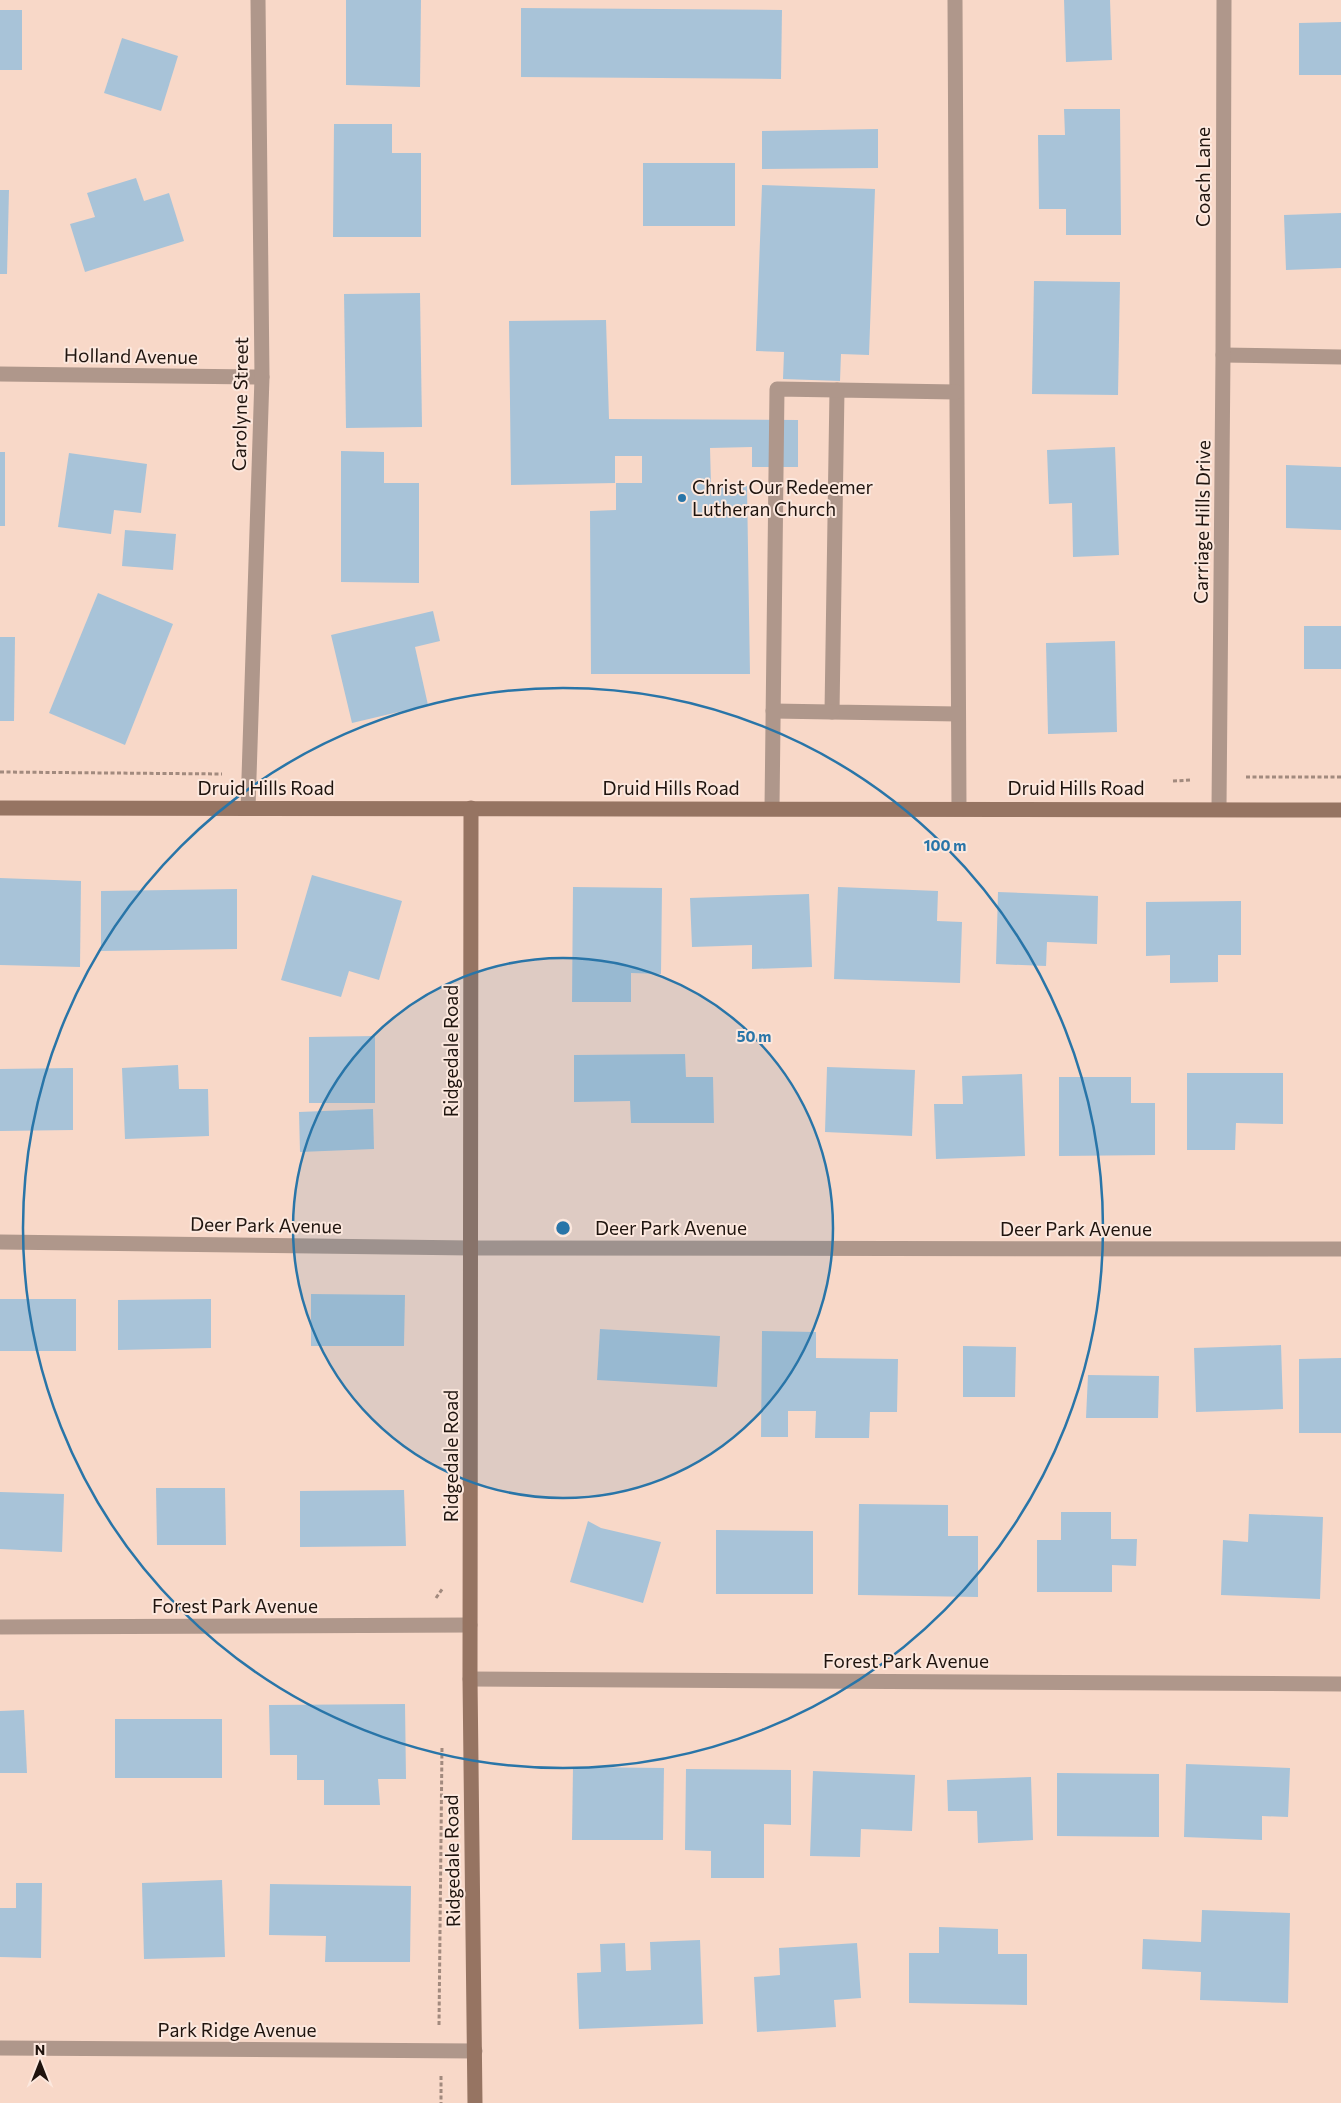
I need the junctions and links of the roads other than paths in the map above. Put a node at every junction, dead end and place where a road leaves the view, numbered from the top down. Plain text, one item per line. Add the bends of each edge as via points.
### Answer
1 (258, 0) edge
2 (955, 0) edge
3 (1224, 0) edge
4 (1223, 355) junction
5 (1341, 357) edge
6 (0, 374) edge
7 (262, 378) junction
8 (837, 390) junction
9 (956, 392) junction
10 (773, 711) junction
11 (832, 712) junction
12 (958, 714) junction
13 (0, 808) edge
14 (248, 808) junction
15 (471, 808) junction
16 (772, 808) junction
17 (959, 808) junction
18 (1219, 808) junction
19 (1341, 810) edge
20 (0, 1242) edge
21 (471, 1248) junction
22 (1341, 1249) edge
23 (470, 1625) junction
24 (0, 1627) edge
25 (470, 1679) junction
26 (1341, 1684) edge
27 (0, 2048) edge
28 (474, 2051) junction
29 (474, 2103) edge

1 - 7 street, Carolyne Street
2 - 9 street
3 - 4 street, Coach Lane
4 - 5 street
4 - 18 street, Carriage Hills Drive
6 - 7 street, Holland Avenue
7 - 14 street, Carolyne Street
8 - 9 street
8 - 10 street via 776,390
8 - 11 street
9 - 12 street
10 - 11 street
10 - 16 street
11 - 12 street
12 - 17 street
13 - 14 street, Druid Hills Road
14 - 15 street, Druid Hills Road
15 - 16 street, Druid Hills Road
15 - 21 street, Ridgedale Road
16 - 17 street, Druid Hills Road
17 - 18 street, Druid Hills Road
18 - 19 street, Druid Hills Road
20 - 21 street, Deer Park Avenue
21 - 22 street, Deer Park Avenue
21 - 23 street, Ridgedale Road
23 - 24 street, Forest Park Avenue
23 - 25 street, Ridgedale Road
25 - 26 street, Forest Park Avenue
25 - 28 street, Ridgedale Road
27 - 28 street, Park Ridge Avenue
28 - 29 street, Ridgedale Road

